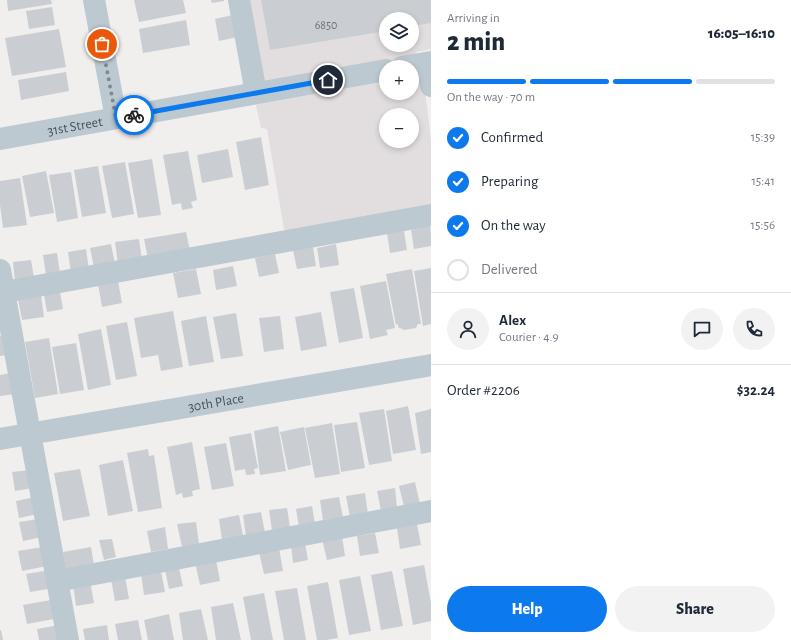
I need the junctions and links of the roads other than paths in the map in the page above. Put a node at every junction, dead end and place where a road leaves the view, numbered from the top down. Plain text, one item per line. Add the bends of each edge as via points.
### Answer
1 (94, 0) edge
2 (239, 0) edge
3 (429, 62) edge
4 (419, 64) edge
5 (379, 71) edge
6 (431, 86) edge
7 (256, 93) junction
8 (116, 118) junction
9 (0, 138) edge
10 (431, 215) edge
11 (0, 270) edge
12 (4, 292) junction
13 (431, 365) edge
14 (30, 433) junction
15 (0, 439) edge
16 (431, 511) edge
17 (57, 581) junction
18 (68, 640) edge

1 - 8 street
2 - 7 street
3 - 4 street
3 - 6 street
5 - 7 street, 31st Street
7 - 8 street, 31st Street
8 - 9 street, 31st Street
10 - 12 street
11 - 12 street
12 - 14 street
13 - 14 street, 30th Place
14 - 15 street, 30th Place
14 - 17 street
16 - 17 street
17 - 18 street

